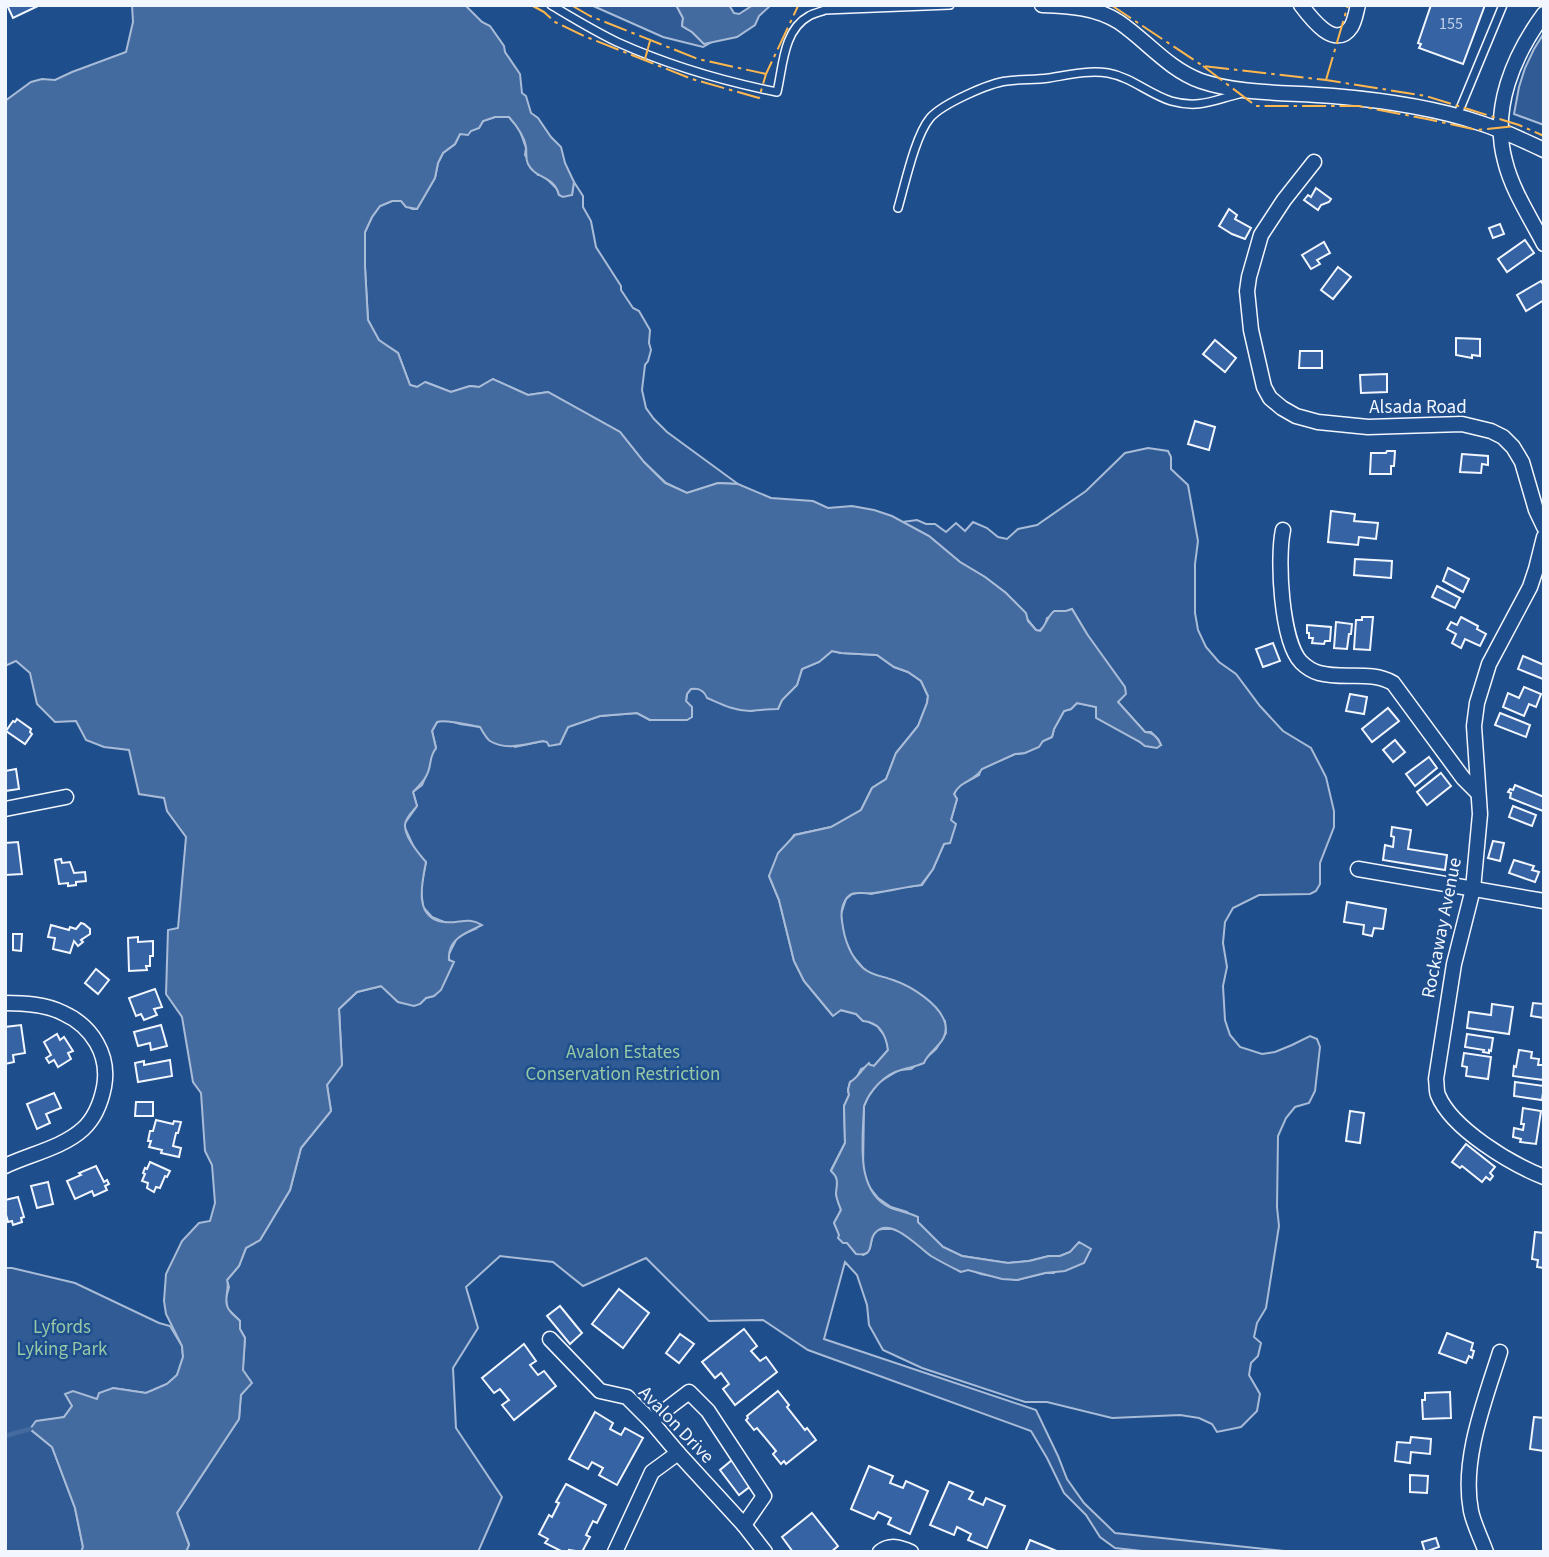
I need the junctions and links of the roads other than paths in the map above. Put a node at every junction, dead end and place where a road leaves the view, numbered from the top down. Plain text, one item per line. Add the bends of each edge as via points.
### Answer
1 (551, 5) edge
2 (950, 5) edge
3 (1042, 5) edge
4 (1301, 5) edge
5 (1358, 5) edge
6 (1503, 5) edge
7 (1544, 15) edge
8 (1254, 91) junction
9 (1457, 116) junction
10 (1501, 130) junction
11 (1544, 150) edge
12 (1314, 162) dead end
13 (898, 208) dead end
14 (1544, 244) edge
15 (1544, 527) edge
16 (1283, 530) dead end
17 (1544, 537) edge
18 (1478, 792) junction
19 (66, 797) dead end
20 (5, 809) edge
21 (1359, 869) dead end
22 (1473, 889) junction
23 (1544, 901) edge
24 (5, 1003) edge
25 (5, 1166) edge
26 (1544, 1177) edge
27 (550, 1339) dead end
28 (1500, 1352) dead end
29 (651, 1421) junction
30 (678, 1453) junction
31 (744, 1525) junction
32 (615, 1552) edge
33 (765, 1552) edge
34 (880, 1552) edge
35 (911, 1552) edge
36 (1486, 1552) edge

1 - 2 lane via 649,54 709,76 776,92 789,40 809,16 825,10
3 - 8 street via 1101,13 1193,77
4 - 5 street via 1332,34 1343,34 1351,27
6 - 9 lane
7 - 10 street via 1510,74
8 - 9 street via 1370,100
8 - 13 lane via 1192,104 1171,101 1110,73 1003,81 968,94 928,120
9 - 10 street
10 - 11 street
10 - 14 street via 1513,184
12 - 15 street, Alsada Road via 1261,235 1247,291 1259,368 1270,398 1296,416 1318,422 1368,427 1462,424 1491,431 1503,437 1522,461
16 - 18 street via 1282,594 1288,633 1299,660 1322,674 1374,676 1393,683
17 - 18 street, Rockaway Avenue via 1530,587 1489,664 1476,703
18 - 22 street, Rockaway Avenue
19 - 20 street
21 - 22 street
22 - 23 street
22 - 26 street, Rockaway Avenue via 1454,964 1436,1079 1438,1095 1473,1135 1515,1164
24 - 25 street via 41,1006 72,1018 97,1042 106,1069 100,1102 82,1130
27 - 29 street, Avalon Drive via 600,1391 627,1397
28 - 36 street via 1471,1460 1471,1511
29 - 30 street, Avalon Drive
29 - 31 street via 690,1392 708,1411 764,1496
30 - 31 street, Avalon Drive
30 - 32 street via 652,1472
31 - 33 street, Avalon Drive
34 - 35 street via 898,1546

